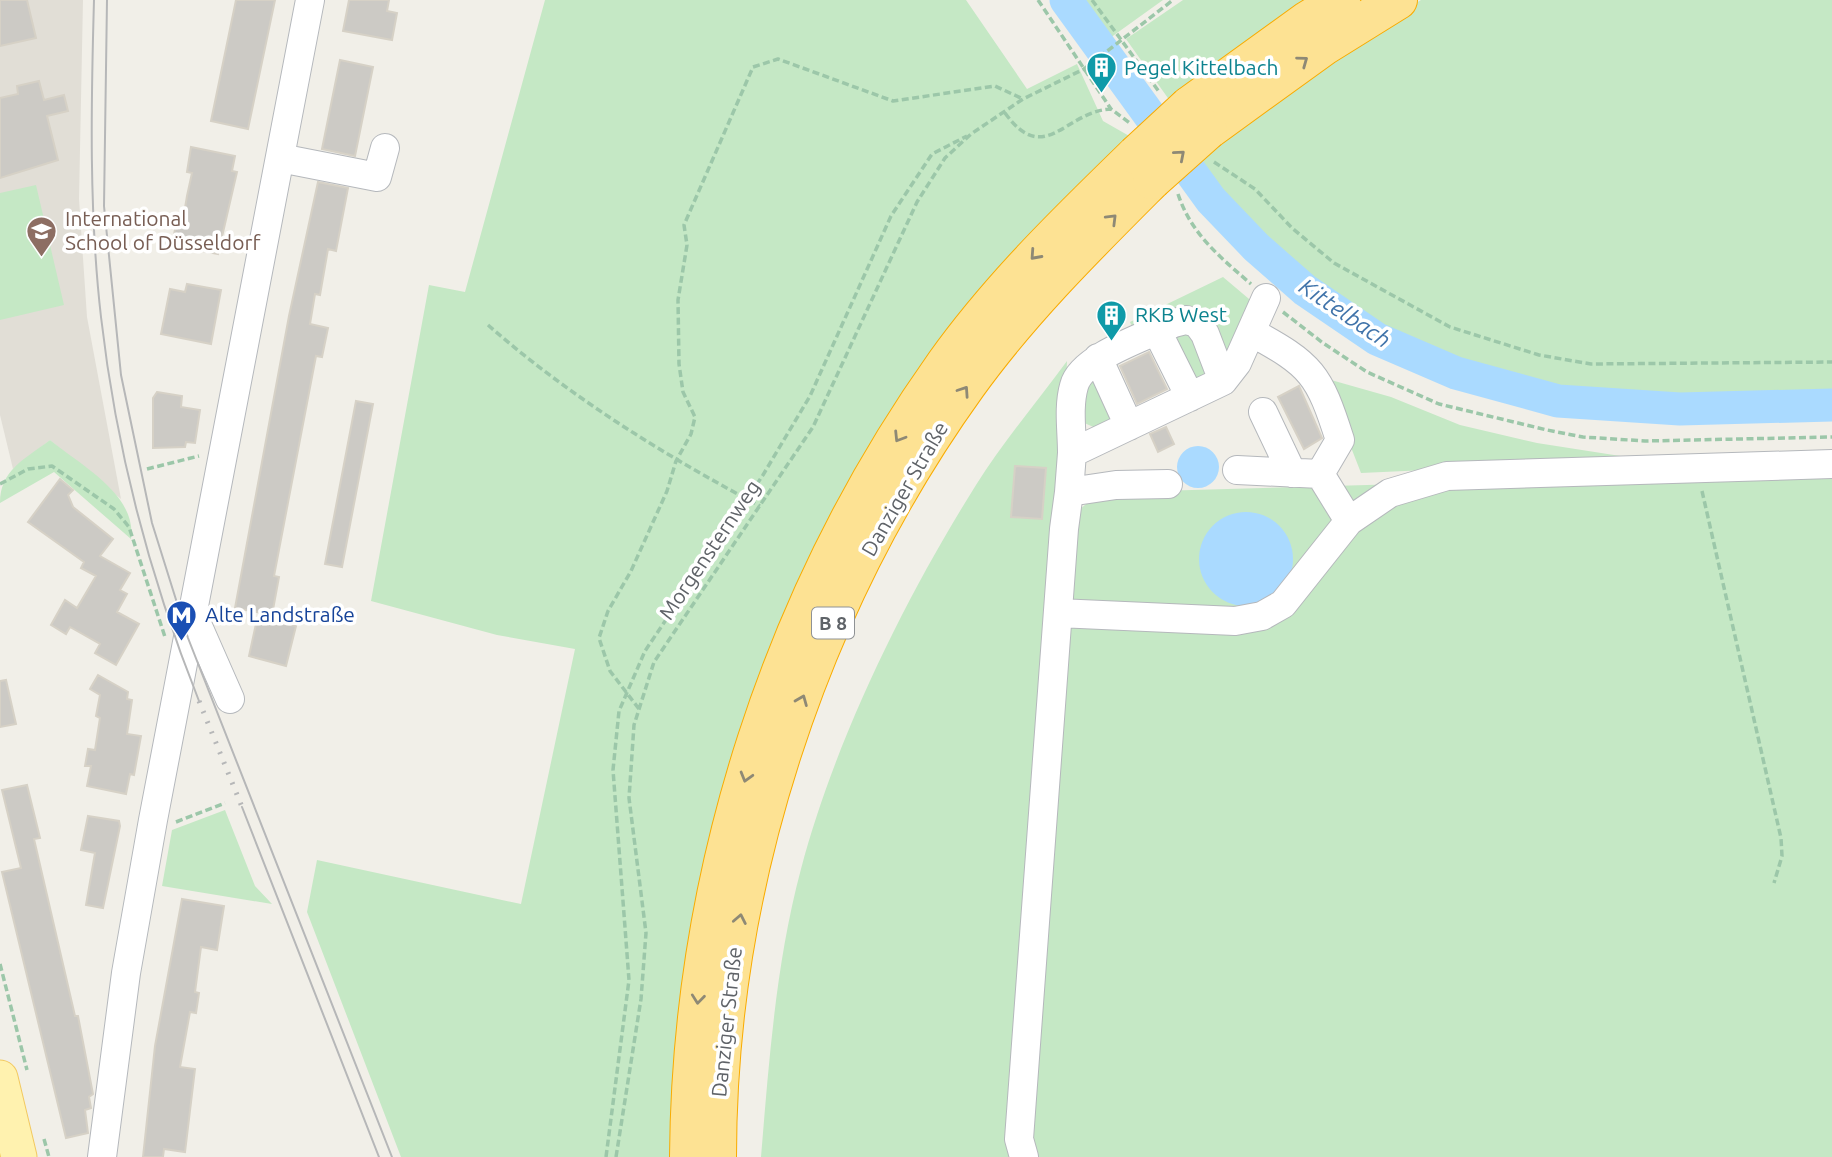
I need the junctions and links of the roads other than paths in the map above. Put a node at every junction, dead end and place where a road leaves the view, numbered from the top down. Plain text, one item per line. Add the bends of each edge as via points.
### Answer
1 (310, 0) edge
2 (1341, 0) edge
3 (1398, 0) edge
4 (1198, 118) junction
5 (385, 148) dead end
6 (280, 158) junction
7 (1144, 167) junction
8 (1275, 305) road end
9 (1157, 331) junction
10 (1251, 332) junction
11 (1098, 358) junction
12 (1223, 381) junction
13 (1190, 397) junction
14 (1263, 412) dead end
15 (1129, 426) junction
16 (1072, 453) junction
17 (1832, 464) edge
18 (1237, 470) dead end
19 (1292, 472) junction
20 (1320, 474) junction
21 (1168, 484) dead end
22 (1069, 492) junction
23 (1349, 521) junction
24 (1058, 613) junction
25 (193, 615) junction
26 (230, 699) dead end
27 (15, 1079) edge
28 (19, 1157) edge
29 (102, 1157) edge
30 (688, 1157) edge
31 (717, 1157) edge
32 (1024, 1157) edge

1 - 6 street
2 - 4 highway, Danziger Straße / B 8 via 1308,20
4 -> 3 highway, Danziger Straße / B 8
4 - 7 highway, Danziger Straße / B 8, bridge
5 - 6 street via 377,177
6 - 25 street
7 -> 30 highway, Danziger Straße / B 8 via 1035,254 945,364 875,475 812,596 763,717 727,841 701,968
31 -> 7 highway, Danziger Straße / B 8 via 729,975 754,850 790,728 839,608 900,490 968,385
8 - 10 street
9 - 11 street
9 - 12 street via 1186,320 1197,323
9 - 13 street
10 - 12 street
10 - 20 street via 1301,361 1325,397 1340,440
11 - 15 street
11 - 16 street via 1081,370 1074,383
12 - 13 street
13 - 15 street
14 - 19 street
15 - 16 street
16 - 22 street
17 - 23 street via 1447,476 1390,493
18 - 19 street
19 - 20 street
20 - 23 street
21 - 22 street
22 - 24 street
23 - 24 street via 1283,604 1262,616 1235,621
24 - 32 street via 1020,1139
25 - 26 street
25 - 29 street via 126,974
27 - 28 main road

